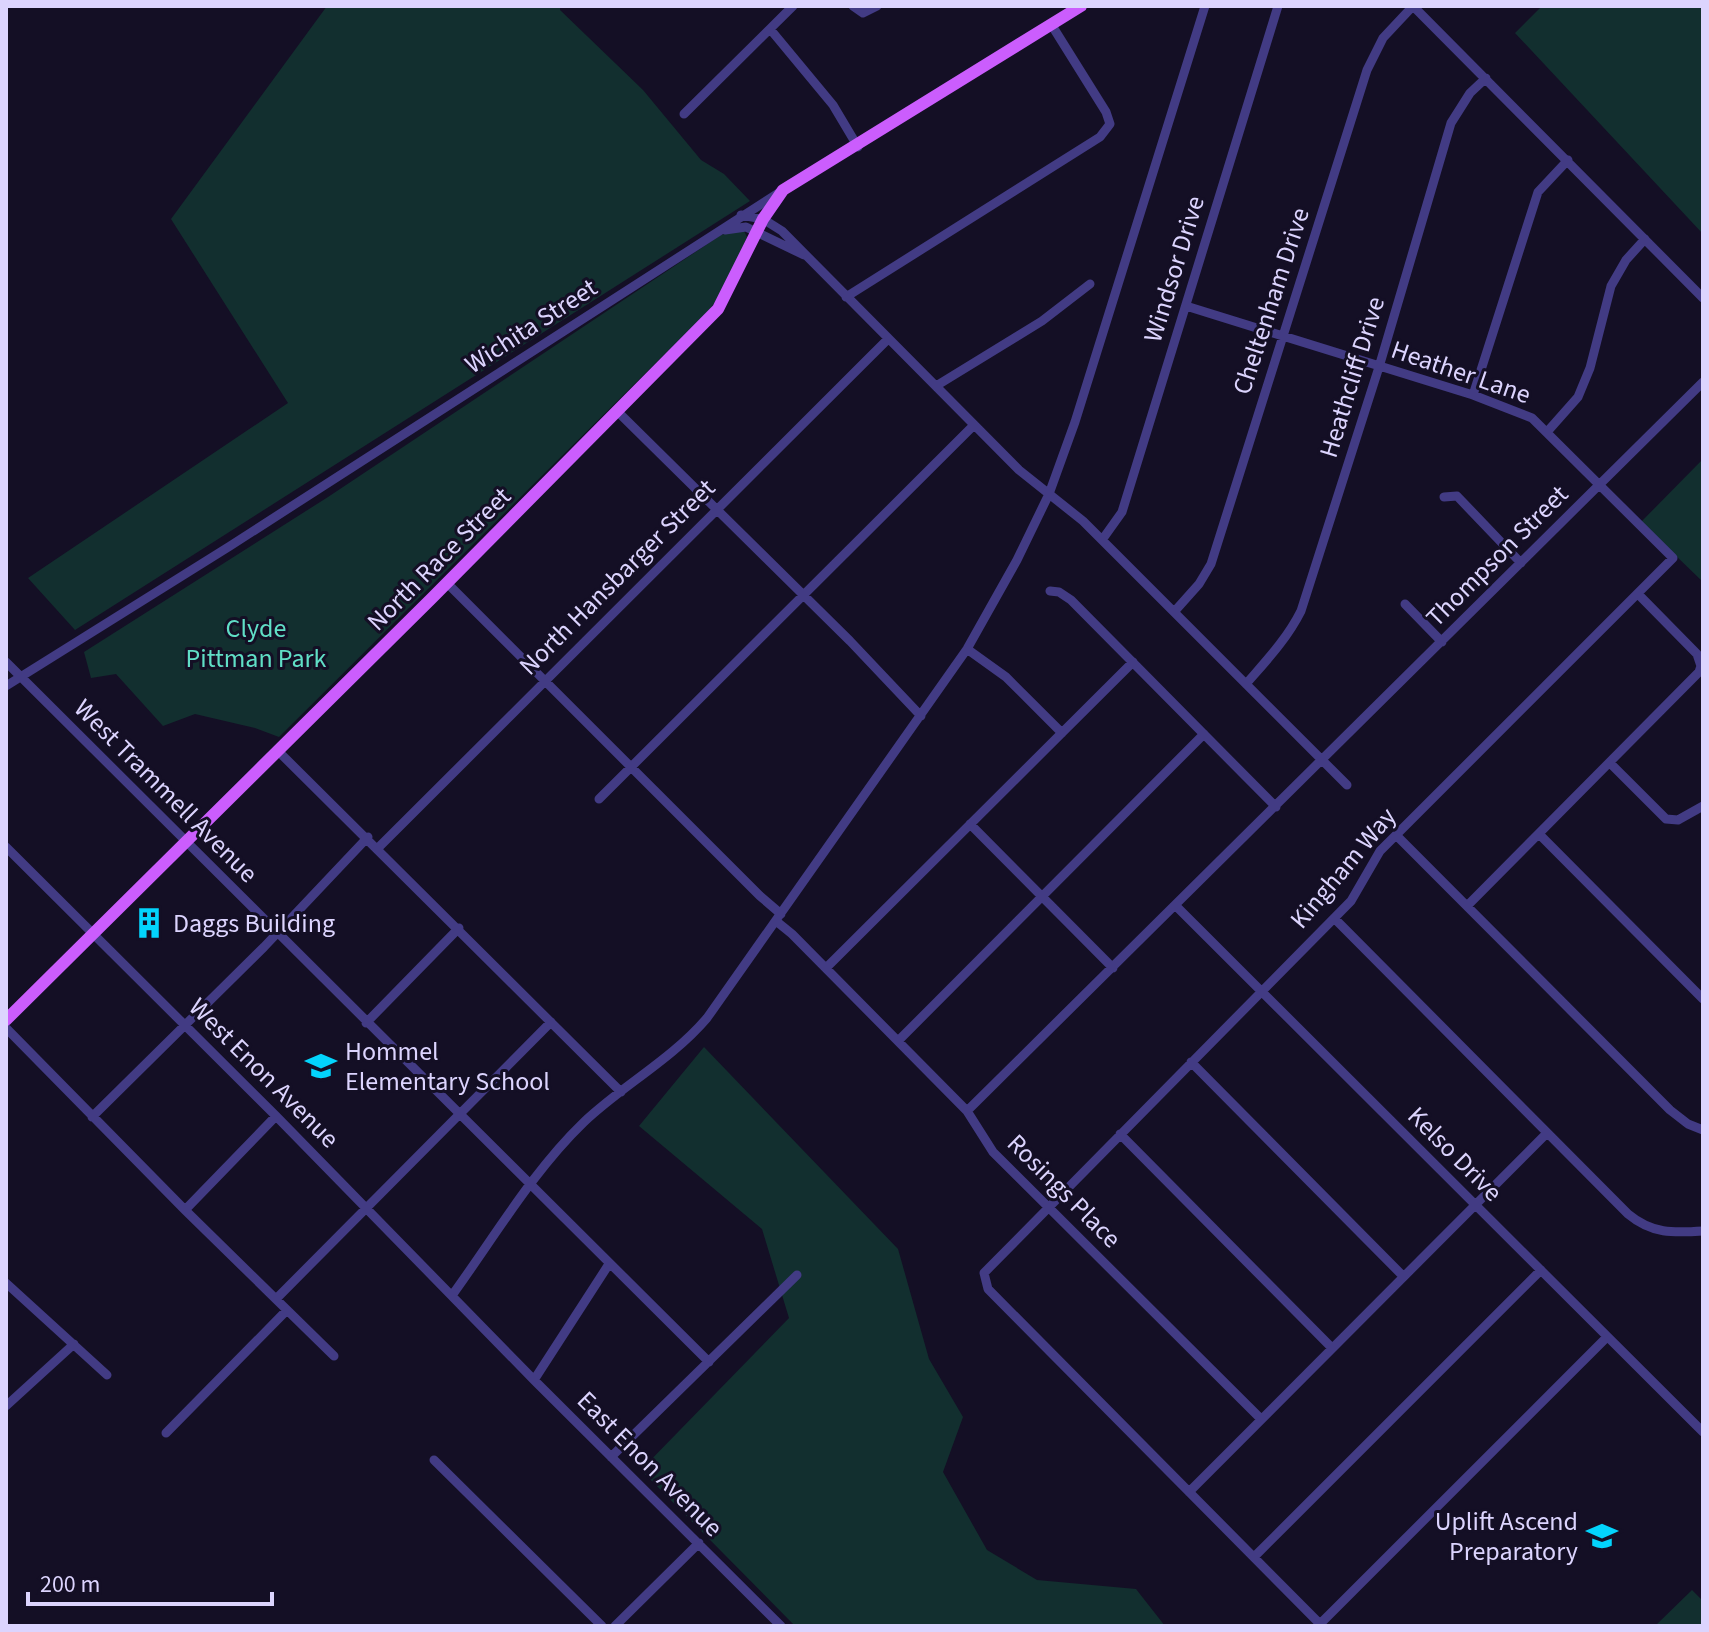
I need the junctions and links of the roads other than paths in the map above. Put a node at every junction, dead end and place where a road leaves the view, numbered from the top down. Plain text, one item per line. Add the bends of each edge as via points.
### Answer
1 (793, 6) edge
2 (853, 6) edge
3 (1081, 6) edge
4 (1205, 6) edge
5 (1278, 6) edge
6 (1413, 6) edge
7 (873, 9) edge
8 (1051, 24) junction
9 (770, 29) junction
10 (1486, 78) junction
11 (684, 114) dead end
12 (858, 147) junction
13 (1568, 160) junction
14 (783, 190) junction
15 (741, 215) junction
16 (763, 219) junction
17 (756, 232) junction
18 (714, 234) junction
19 (1645, 239) junction
20 (807, 255) junction
21 (1090, 284) dead end
22 (846, 297) junction
23 (1703, 298) edge
24 (1186, 306) junction
25 (1282, 336) junction
26 (888, 339) junction
27 (1379, 367) junction
28 (1703, 382) edge
29 (936, 386) junction
30 (1473, 395) junction
31 (618, 412) junction
32 (974, 425) junction
33 (1547, 432) junction
34 (1600, 485) junction
35 (1049, 494) junction
36 (1444, 497) dead end
37 (716, 509) junction
38 (1102, 540) junction
39 (1673, 558) joint
40 (1521, 563) junction
41 (447, 583) junction
42 (1050, 591) dead end
43 (1638, 594) junction
44 (804, 596) junction
45 (1405, 604) dead end
46 (1174, 612) junction
47 (1442, 642) junction
48 (967, 649) junction
49 (6, 662) edge
50 (1133, 662) junction
51 (21, 676) junction
52 (545, 680) junction
53 (1246, 684) junction
54 (6, 686) edge
55 (921, 716) junction
56 (1062, 733) junction
57 (1204, 734) junction
58 (277, 750) junction
59 (1323, 761) junction
60 (1610, 763) junction
61 (631, 767) junction
62 (1347, 785) dead end
63 (599, 799) dead end
64 (1703, 806) edge
65 (1276, 807) junction
66 (970, 824) junction
67 (1539, 834) junction
68 (1396, 835) junction
69 (368, 837) junction
70 (187, 841) junction
71 (6, 847) edge
72 (378, 848) junction
73 (1042, 896) junction
74 (1176, 906) junction
75 (1467, 906) junction
76 (778, 917) junction
77 (1334, 918) junction
78 (459, 928) junction
79 (93, 933) junction
80 (277, 933) junction
81 (826, 968) junction
82 (1113, 968) junction
83 (1261, 992) junction
84 (1703, 999) edge
85 (6, 1020) edge
86 (551, 1022) junction
87 (184, 1023) junction
88 (366, 1023) junction
89 (6, 1028) edge
90 (898, 1041) junction
91 (1191, 1062) junction
92 (621, 1092) junction
93 (967, 1111) junction
94 (459, 1115) junction
95 (276, 1116) junction
96 (92, 1117) junction
97 (1703, 1130) edge
98 (1547, 1133) junction
99 (1120, 1134) junction
100 (531, 1185) junction
101 (1475, 1205) junction
102 (1048, 1207) junction
103 (368, 1208) junction
104 (185, 1210) junction
105 (1703, 1231) edge
106 (609, 1264) junction
107 (1541, 1270) junction
108 (797, 1275) dead end
109 (1403, 1276) junction
110 (6, 1283) edge
111 (453, 1294) junction
112 (276, 1299) junction
113 (287, 1310) junction
114 (488, 1332) joint
115 (1607, 1337) junction
116 (74, 1344) junction
117 (1332, 1348) junction
118 (334, 1356) dead end
119 (709, 1362) junction
120 (107, 1375) dead end
121 (534, 1380) junction
122 (6, 1406) edge
123 (1261, 1419) junction
124 (1703, 1432) edge
125 (166, 1433) dead end
126 (611, 1457) junction
127 (434, 1460) dead end
128 (1189, 1492) junction
129 (699, 1543) junction
130 (1254, 1557) junction
131 (1321, 1625) edge
132 (602, 1626) edge
133 (615, 1626) edge
134 (781, 1626) edge

1 - 9 street
2 - 7 street via 860,12
3 - 8 main road, Wichita Street
4 - 35 street
5 - 24 street, Windsor Drive
6 - 10 street
6 - 25 street, Cheltenham Drive via 1383,38 1367,70
8 - 12 main road, Wichita Street
8 - 22 street via 1106,112 1108,129
9 - 11 street
9 - 12 street via 833,105
10 - 13 street
10 - 27 street, Heathcliff Drive via 1451,123
12 - 14 main road, Wichita Street
13 - 19 street
13 - 30 street via 1534,201
14 - 15 street, Wichita Street
14 - 16 main road, North Race Street
15 - 16 street
15 - 18 street, Wichita Street
16 - 17 main road, North Race Street
16 - 20 street
17 - 18 street via 746,227
17 - 20 street
17 - 31 main road, North Race Street via 718,309
18 - 51 street, Wichita Street
19 - 23 street
19 - 33 street via 1611,286 1578,397
20 - 22 street
21 - 29 street via 1042,321
22 - 26 street
24 - 25 street, Heather Lane
24 - 38 street, Windsor Drive via 1122,512
25 - 27 street, Heather Lane
25 - 46 street, Cheltenham Drive via 1211,564
26 - 29 street
26 - 37 street, North Hansbarger Street
27 - 30 street, Heather Lane
27 - 53 street, Heathcliff Drive via 1301,611
28 - 34 street, Thompson Street
29 - 32 street
30 - 33 street, Heather Lane via 1532,418
31 - 37 street
31 - 41 main road, North Race Street
32 - 35 street
32 - 44 street
33 - 34 street, Heather Lane
34 - 39 street, Heather Lane
34 - 40 street, Thompson Street
35 - 38 street
35 - 48 street
36 - 40 street via 1457,496
37 - 44 street
37 - 52 street, North Hansbarger Street
38 - 46 street
39 - 43 street, Kingham Way
40 - 47 street, Thompson Street
41 - 52 street, Rosings Place
41 - 58 main road, North Race Street
42 - 50 street via 1071,600
43 - 60 street via 1697,654 1701,666
43 - 68 street, Kingham Way
44 - 55 street
44 - 61 street
45 - 47 street
46 - 53 street
47 - 59 street, Thompson Street
48 - 55 street
48 - 56 street via 1006,677
49 - 51 street, West Trammell Avenue
50 - 56 street
50 - 57 street
51 - 54 street, Wichita Street
51 - 70 street, West Trammell Avenue
52 - 61 street, Rosings Place
52 - 72 street, North Hansbarger Street
53 - 59 street
55 - 76 street
56 - 66 street
57 - 65 street
57 - 73 street
58 - 69 street
58 - 70 main road, North Race Street
59 - 62 street
59 - 65 street, Thompson Street
60 - 64 street via 1666,819 1678,820
60 - 67 street
61 - 63 street
61 - 76 street, Rosings Place
65 - 74 street, Thompson Street
66 - 73 street
66 - 81 street
67 - 75 street
67 - 84 street
68 - 75 street
68 - 77 street, Kingham Way
69 - 72 street
69 - 80 street
70 - 79 main road, North Race Street
70 - 80 street, West Trammell Avenue
71 - 79 street, West Enon Avenue
72 - 78 street
73 - 82 street
73 - 90 street
74 - 82 street, Thompson Street
74 - 83 street, Kelso Drive
75 - 97 street via 1670,1110
76 - 81 street, Rosings Place
76 - 92 street via 691,1037
77 - 83 street, Kingham Way
77 - 98 street
78 - 86 street
78 - 88 street
79 - 85 main road, North Race Street
79 - 87 street, West Enon Avenue
80 - 87 street
80 - 88 street, West Trammell Avenue
81 - 90 street, Rosings Place
82 - 93 street, Thompson Street
83 - 91 street, Kingham Way
83 - 101 street, Kelso Drive
86 - 92 street
86 - 94 street
87 - 95 street, West Enon Avenue
87 - 96 street
88 - 94 street, West Trammell Avenue
89 - 96 street
90 - 93 street, Rosings Place
91 - 99 street, Kingham Way
91 - 109 street
92 - 100 street via 567,1139
93 - 102 street, Rosings Place via 993,1152
94 - 100 street, West Trammell Avenue
94 - 103 street
95 - 103 street, West Enon Avenue
95 - 104 street
96 - 104 street
98 - 101 street
98 - 105 street via 1638,1222 1668,1233
99 - 102 street, Kingham Way
99 - 117 street
100 - 106 street, West Trammell Avenue
100 - 111 street
101 - 107 street, Kelso Drive
101 - 109 street
102 - 123 street, Rosings Place
102 - 128 street, Kingham Way via 988,1268 988,1289
103 - 111 street, West Enon Avenue
103 - 112 street
104 - 112 street
106 - 119 street, West Trammell Avenue
106 - 121 street
107 - 115 street, Kelso Drive
107 - 130 street
108 - 119 street
109 - 117 street
110 - 116 street
111 - 114 street, West Enon Avenue
112 - 113 street
113 - 118 street
113 - 125 street
114 - 121 street, East Enon Avenue
115 - 124 street, Kelso Drive
115 - 131 street
116 - 120 street
116 - 122 street
117 - 123 street
119 - 126 street
121 - 126 street, East Enon Avenue
123 - 128 street
126 - 129 street, East Enon Avenue
127 - 132 street
128 - 130 street
129 - 133 street
129 - 134 street, East Enon Avenue
130 - 131 street

